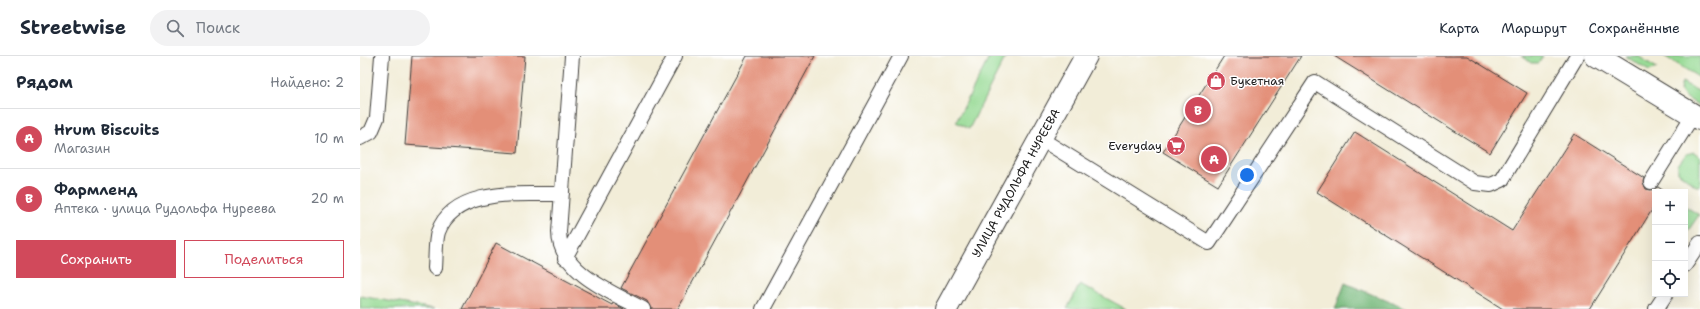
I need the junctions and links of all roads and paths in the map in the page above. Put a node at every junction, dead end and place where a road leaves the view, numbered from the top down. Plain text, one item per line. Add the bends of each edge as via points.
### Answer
1 (382, 56) edge
2 (572, 56) edge
3 (675, 56) edge
4 (901, 56) edge
5 (1086, 56) edge
6 (1577, 56) edge
7 (1596, 56) edge
8 (1697, 117) edge
9 (360, 138) edge
10 (1041, 139) junction
11 (1652, 182) dead end
12 (562, 194) junction
13 (1700, 243) edge
14 (565, 258) junction
15 (1688, 261) edge
16 (435, 268) dead end
17 (1664, 297) edge
18 (643, 309) edge
19 (763, 309) edge
20 (946, 309) edge
21 (1656, 309) edge

1 - 9 lane via 375,126 371,132
2 - 12 lane
3 - 14 lane
4 - 19 lane
5 - 10 street, УЛИЦА РУДОЛЬФА НУРЕЕВА
6 - 10 lane via 1502,180 1491,185 1475,183 1315,82 1209,243
7 - 8 street
8 - 11 lane
10 - 20 street, УЛИЦА РУДОЛЬФА НУРЕЕВА
12 - 14 lane via 559,239
12 - 16 lane via 492,196 473,199 461,205 444,221 438,232
13 - 15 lane
14 - 18 lane via 600,286
17 - 21 lane

